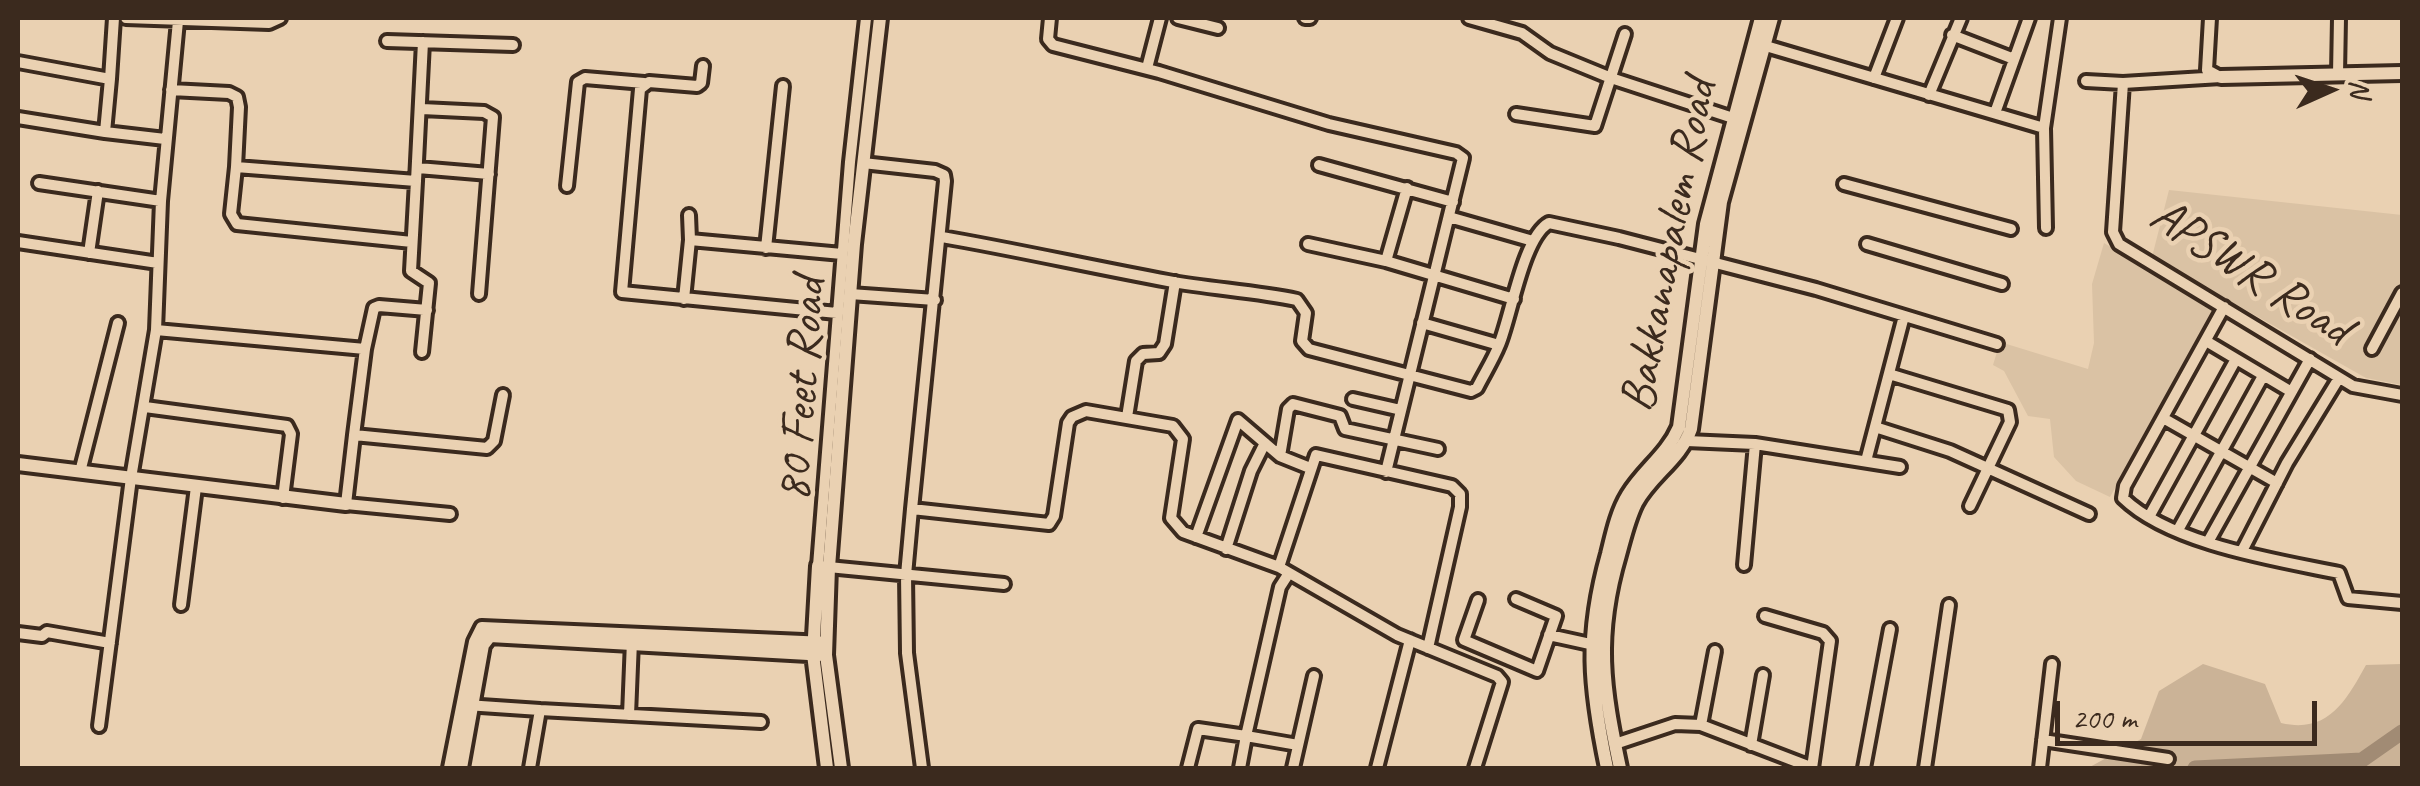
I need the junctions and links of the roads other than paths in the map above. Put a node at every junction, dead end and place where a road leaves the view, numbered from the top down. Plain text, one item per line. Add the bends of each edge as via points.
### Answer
1 (114, 18) edge
2 (126, 18) edge
3 (280, 18) edge
4 (866, 18) edge
5 (880, 18) edge
6 (1050, 18) edge
7 (1160, 18) edge
8 (1178, 18) edge
9 (1469, 18) edge
10 (1761, 18) edge
11 (1772, 18) edge
12 (1897, 18) edge
13 (1961, 18) edge
14 (2029, 18) edge
15 (2060, 18) edge
16 (2210, 18) edge
17 (2338, 18) edge
18 (178, 21) junction
19 (1218, 28) dead end
20 (1625, 34) dead end
21 (1952, 35) junction
22 (387, 41) dead end
23 (423, 42) junction
24 (1758, 44) junction
25 (513, 45) dead end
26 (2014, 59) junction
27 (18, 62) edge
28 (704, 66) dead end
29 (1146, 68) junction
30 (2402, 73) edge
31 (2338, 74) junction
32 (2221, 77) junction
33 (1611, 78) junction
34 (1874, 78) junction
35 (110, 80) junction
36 (2086, 82) dead end
37 (644, 83) junction
38 (2124, 83) junction
39 (783, 86) dead end
40 (171, 90) junction
41 (1929, 95) junction
42 (422, 109) junction
43 (1995, 113) junction
44 (1516, 114) dead end
45 (18, 118) edge
46 (1732, 118) junction
47 (2044, 128) junction
48 (105, 132) junction
49 (165, 139) junction
50 (863, 163) junction
51 (1319, 165) dead end
52 (236, 167) junction
53 (418, 168) junction
54 (489, 174) junction
55 (416, 181) junction
56 (39, 184) dead end
57 (1844, 184) dead end
58 (567, 186) dead end
59 (1406, 188) junction
60 (98, 191) junction
61 (160, 201) junction
62 (1453, 202) junction
63 (689, 215) dead end
64 (1449, 217) junction
65 (2046, 228) dead end
66 (2011, 229) dead end
67 (942, 236) junction
68 (690, 240) junction
69 (1532, 240) junction
70 (18, 242) edge
71 (412, 242) junction
72 (1308, 244) dead end
73 (1867, 244) dead end
74 (766, 248) junction
75 (88, 253) junction
76 (842, 254) junction
77 (1386, 261) junction
78 (1708, 262) junction
79 (158, 264) junction
80 (1434, 274) junction
81 (1175, 282) junction
82 (2002, 284) dead end
83 (2402, 293) edge
84 (479, 294) dead end
85 (850, 294) junction
86 (684, 299) junction
87 (1514, 299) junction
88 (934, 300) junction
89 (2224, 306) junction
90 (427, 310) junction
91 (837, 313) junction
92 (1904, 316) junction
93 (118, 323) dead end
94 (1422, 323) junction
95 (156, 330) junction
96 (2206, 342) junction
97 (1996, 344) dead end
98 (1499, 345) junction
99 (365, 349) junction
100 (2372, 349) dead end
101 (422, 352) dead end
102 (2236, 359) junction
103 (2310, 359) junction
104 (1889, 374) junction
105 (1408, 376) junction
106 (2264, 376) junction
107 (2338, 378) junction
108 (2290, 392) junction
109 (2402, 395) edge
110 (503, 396) dead end
111 (1353, 398) dead end
112 (145, 408) junction
113 (1400, 410) junction
114 (1127, 417) junction
115 (2163, 418) junction
116 (1874, 427) junction
117 (354, 435) junction
118 (2194, 435) junction
119 (1394, 439) junction
120 (1687, 440) junction
121 (1264, 443) junction
122 (1756, 444) junction
123 (1438, 449) dead end
124 (2222, 451) junction
125 (1280, 456) junction
126 (1866, 461) junction
127 (18, 464) edge
128 (2248, 467) junction
129 (1310, 468) junction
130 (1900, 468) dead end
131 (1989, 468) junction
132 (80, 472) junction
133 (1386, 472) junction
134 (131, 478) junction
135 (2277, 483) junction
136 (196, 486) junction
137 (283, 498) junction
138 (346, 504) junction
139 (1970, 506) dead end
140 (912, 508) junction
141 (450, 514) dead end
142 (2088, 514) dead end
143 (2150, 515) junction
144 (2178, 530) junction
145 (1196, 537) junction
146 (2208, 542) junction
147 (1226, 548) junction
148 (2242, 551) junction
149 (1744, 565) dead end
150 (823, 566) junction
151 (1284, 570) junction
152 (906, 575) junction
153 (1004, 584) dead end
154 (1516, 599) dead end
155 (1478, 600) dead end
156 (2402, 603) edge
157 (1949, 604) dead end
158 (181, 605) dead end
159 (1765, 616) dead end
160 (1890, 630) dead end
161 (18, 633) edge
162 (1549, 635) junction
163 (632, 639) junction
164 (1410, 640) junction
165 (110, 643) junction
166 (1590, 644) junction
167 (1428, 648) junction
168 (819, 649) junction
169 (1715, 651) dead end
170 (2052, 664) dead end
171 (1763, 675) dead end
172 (1314, 676) dead end
173 (467, 705) junction
174 (540, 710) junction
175 (629, 715) junction
176 (761, 722) dead end
177 (1701, 725) junction
178 (99, 726) dead end
179 (1246, 736) junction
180 (2043, 740) junction
181 (1615, 744) junction
182 (1298, 745) junction
183 (1755, 746) junction
184 (2168, 758) dead end
185 (450, 768) edge
186 (461, 768) edge
187 (530, 768) edge
188 (827, 768) edge
189 (840, 768) edge
190 (922, 768) edge
191 (1188, 768) edge
192 (1240, 768) edge
193 (1293, 768) edge
194 (1377, 768) edge
195 (1475, 768) edge
196 (1608, 768) edge
197 (1620, 768) edge
198 (1812, 768) edge
199 (1864, 768) edge
200 (1924, 768) edge
201 (2040, 768) edge

1 - 35 street
2 - 18 street
3 - 18 street
4 - 76 street
5 - 50 street, 80 Feet Road
6 - 29 street via 1053,45
7 - 29 street
8 - 19 street
9 - 33 street via 1522,33 1550,53
10 - 24 street, Bakkanapalem Road
11 - 24 street
12 - 34 street
13 - 21 street
14 - 26 street
15 - 47 street
16 - 32 street via 2208,70
17 - 31 street
18 - 40 street
20 - 33 street
21 - 26 street
21 - 41 street
22 - 23 street
23 - 25 street
23 - 42 street
24 - 34 street
24 - 46 street, Bakkanapalem Road
24 - 78 street
26 - 43 street
27 - 35 street
28 - 37 street via 697,86
29 - 62 street via 1329,124 1456,153 1464,163
30 - 31 street
31 - 32 street
32 - 38 street
33 - 44 street via 1596,126
33 - 46 street
34 - 41 street
35 - 48 street
36 - 38 street
37 - 58 street via 581,79
37 - 86 street via 622,292
38 - 89 street, APSWR Road via 2113,232 2128,252
39 - 74 street
40 - 49 street
40 - 52 street via 237,97
41 - 43 street
42 - 53 street
42 - 54 street via 491,115
43 - 47 street
45 - 48 street
46 - 78 street, Bakkanapalem Road via 1706,224
47 - 65 street
48 - 49 street
49 - 61 street
50 - 67 street via 944,175
50 - 85 street, 80 Feet Road
51 - 59 street
52 - 55 street
52 - 71 street via 231,214 237,224
53 - 54 street
53 - 55 street
54 - 84 street
55 - 71 street
56 - 60 street
57 - 66 street
59 - 62 street
59 - 77 street
60 - 61 street
60 - 75 street
61 - 79 street
62 - 64 street
63 - 68 street
64 - 69 street
64 - 80 street
67 - 81 street
67 - 88 street
68 - 74 street
68 - 86 street
69 - 78 street via 1554,222
69 - 87 street
70 - 75 street
71 - 90 street via 412,274 429,282
72 - 77 street
73 - 82 street
74 - 76 street
75 - 79 street
76 - 91 street
77 - 80 street
78 - 92 street
78 - 120 street
78 - 166 street, Bakkanapalem Road via 1679,428 1619,514
79 - 95 street
80 - 87 street
80 - 94 street
81 - 105 street via 1296,300 1306,312 1304,346
81 - 114 street via 1165,344 1136,360
83 - 100 street
85 - 88 street
85 - 150 street, 80 Feet Road
86 - 91 street
87 - 98 street
88 - 140 street
89 - 96 street
89 - 103 street, APSWR Road
90 - 99 street via 374,308
90 - 101 street
91 - 150 street
92 - 97 street
92 - 104 street
93 - 132 street
94 - 98 street
94 - 105 street
95 - 99 street
95 - 112 street
96 - 102 street
96 - 115 street
98 - 105 street via 1478,388
99 - 117 street
102 - 106 street
102 - 118 street
103 - 107 street, APSWR Road
103 - 108 street
104 - 116 street
104 - 131 street via 2008,410 2010,422
105 - 113 street
106 - 108 street
106 - 124 street
107 - 109 street, APSWR Road
107 - 135 street
108 - 128 street
110 - 117 street via 487,448
111 - 113 street
112 - 134 street
112 - 137 street via 287,426
113 - 119 street
114 - 140 street via 1086,410 1072,417 1049,524
114 - 145 street via 1181,433 1171,518
115 - 118 street
115 - 143 street via 2122,493
116 - 126 street
116 - 131 street
117 - 138 street
118 - 124 street
118 - 143 street
119 - 123 street
119 - 125 street via 1345,428 1340,416 1293,404
119 - 133 street
120 - 122 street
120 - 181 street via 1636,504 1616,563 1601,658
121 - 125 street
121 - 145 street via 1235,422
121 - 147 street
122 - 126 street
122 - 149 street
124 - 128 street
124 - 144 street
125 - 129 street
126 - 130 street
127 - 132 street
128 - 135 street
128 - 146 street
129 - 133 street via 1316,455
129 - 151 street
131 - 139 street
131 - 142 street
132 - 134 street
133 - 167 street via 1452,486 1460,494
134 - 136 street
134 - 165 street
135 - 148 street
136 - 137 street
136 - 158 street
137 - 138 street
138 - 141 street
140 - 152 street
143 - 144 street
144 - 146 street
145 - 147 street
146 - 148 street
147 - 151 street
148 - 156 street via 2339,573 2348,598
150 - 152 street
150 - 168 street, 80 Feet Road
151 - 164 street
151 - 179 street
152 - 153 street
152 - 190 street via 906,652
154 - 162 street via 1556,616
155 - 162 street via 1464,640 1536,670
157 - 200 street
159 - 198 street via 1830,641
160 - 199 street
161 - 165 street
162 - 166 street
163 - 168 street
163 - 173 street via 482,628
163 - 175 street
164 - 167 street
164 - 194 street
165 - 178 street
166 - 196 street, Bakkanapalem Road
167 - 195 street via 1502,682
168 - 188 street
168 - 189 street
169 - 177 street
170 - 180 street
171 - 183 street
172 - 182 street
173 - 174 street
173 - 185 street
173 - 186 street
174 - 175 street
174 - 187 street
175 - 176 street
177 - 181 street via 1674,724
177 - 183 street
179 - 182 street
179 - 191 street via 1198,729
179 - 192 street
180 - 184 street
180 - 201 street
181 - 197 street
182 - 193 street
183 - 198 street

